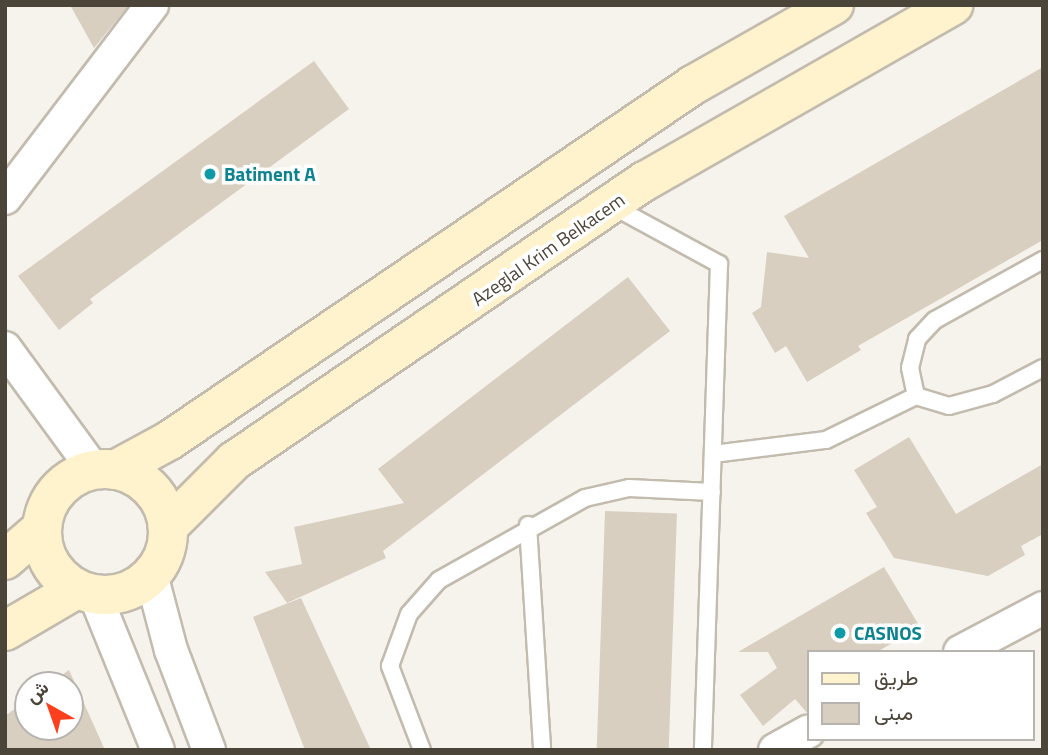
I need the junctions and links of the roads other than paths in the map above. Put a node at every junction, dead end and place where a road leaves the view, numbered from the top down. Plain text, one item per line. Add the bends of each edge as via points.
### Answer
1 (152, 5) edge
2 (834, 5) edge
3 (953, 5) edge
4 (5, 198) edge
5 (611, 205) junction
6 (1043, 260) edge
7 (5, 348) edge
8 (1043, 368) edge
9 (916, 396) junction
10 (713, 454) junction
11 (104, 470) junction
12 (712, 492) junction
13 (528, 526) junction
14 (168, 527) junction
15 (42, 528) junction
16 (5, 560) edge
17 (151, 574) junction
18 (86, 592) junction
19 (1043, 608) edge
20 (5, 631) edge
21 (964, 650) edge
22 (806, 733) edge
23 (158, 750) edge
24 (209, 750) edge
25 (422, 750) edge
26 (542, 750) edge
27 (703, 750) edge
28 (775, 750) edge

1 - 4 street
2 - 11 main road via 693,85 170,440
3 - 5 main road, Azeglal Krim Belkacem
5 - 10 lane via 719,264
5 - 14 main road, Azeglal Krim Belkacem via 234,461
6 - 9 lane via 935,320 918,339 910,368
7 - 11 street
8 - 9 lane via 993,394 949,406
9 - 10 lane via 826,440
10 - 12 lane
11 - 14 main road via 151,489
11 - 15 main road via 58,490
12 - 13 lane via 629,488 586,498
12 - 27 lane
13 - 25 lane via 439,580 409,614 390,666
13 - 26 lane
14 - 17 main road via 167,545
15 - 16 main road
15 - 18 main road via 50,564
17 - 18 main road via 133,589
17 - 24 street via 171,650
18 - 20 main road
18 - 23 street
19 - 21 street
22 - 28 street

